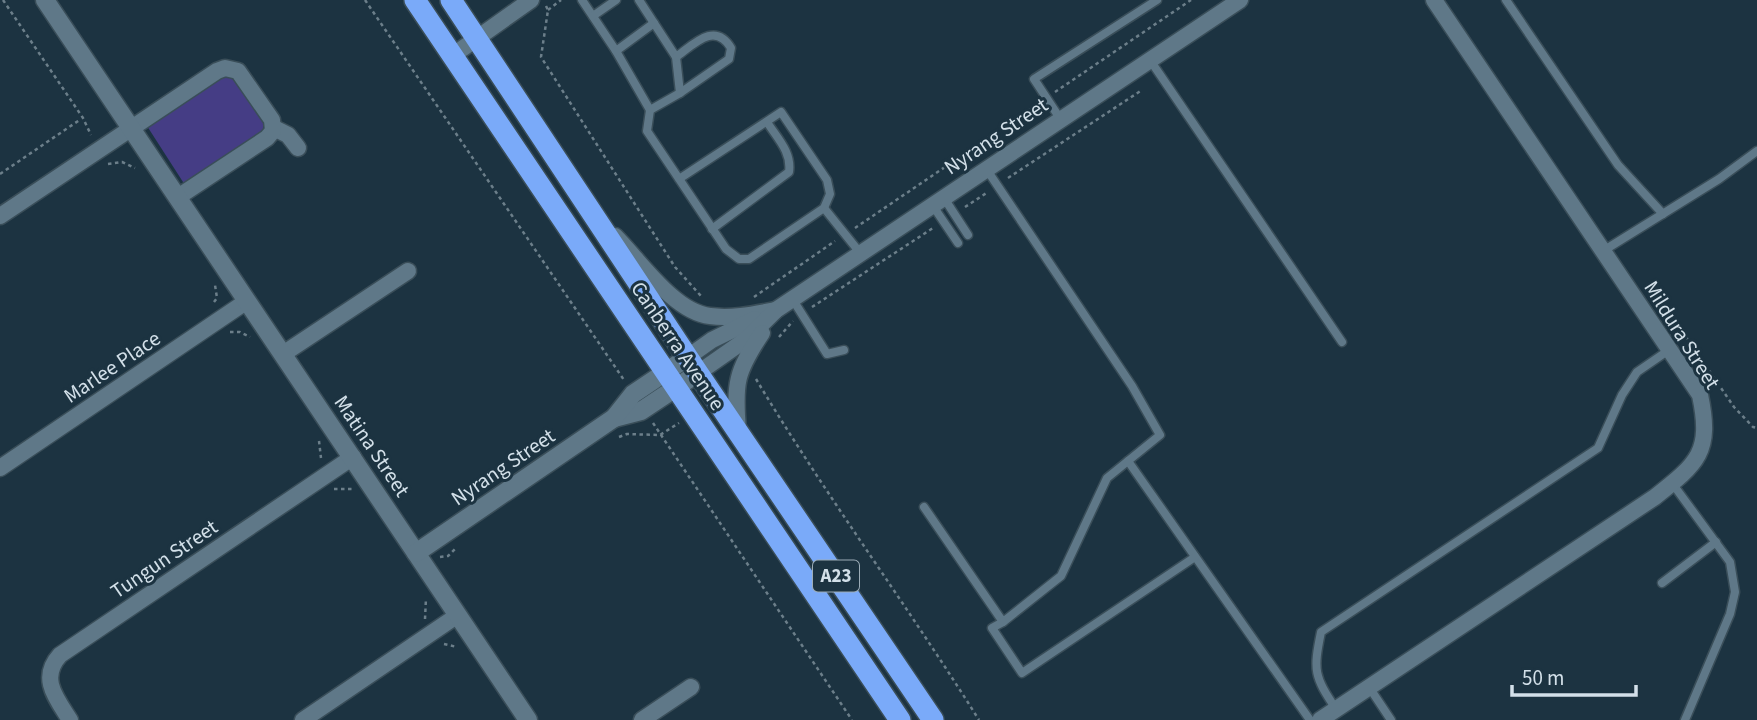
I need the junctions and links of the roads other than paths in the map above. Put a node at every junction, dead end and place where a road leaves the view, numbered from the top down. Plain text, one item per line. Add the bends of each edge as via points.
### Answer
1 (45, 0) edge
2 (415, 0) edge
3 (451, 0) edge
4 (582, 0) edge
5 (617, 0) edge
6 (639, 0) edge
7 (1157, 0) edge
8 (1434, 0) edge
9 (1506, 0) edge
10 (1234, 2) edge
11 (521, 3) edge
12 (593, 16) junction
13 (654, 23) junction
14 (476, 39) junction
15 (616, 51) junction
16 (452, 56) junction
17 (676, 57) junction
18 (1150, 60) junction
19 (680, 93) junction
20 (650, 110) junction
21 (1061, 120) junction
22 (767, 122) junction
23 (274, 128) junction
24 (131, 129) junction
25 (298, 148) dead end
26 (1757, 151) edge
27 (987, 170) junction
28 (679, 179) junction
29 (178, 197) junction
30 (938, 202) junction
31 (586, 205) junction
32 (824, 208) junction
33 (1663, 214) junction
34 (0, 216) edge
35 (712, 229) junction
36 (968, 235) dead end
37 (958, 243) dead end
38 (1603, 251) junction
39 (861, 254) junction
40 (408, 271) dead end
41 (793, 300) junction
42 (247, 301) junction
43 (776, 310) junction
44 (1342, 342) dead end
45 (844, 350) dead end
46 (1670, 350) junction
47 (283, 354) junction
48 (693, 365) junction
49 (671, 380) junction
50 (614, 418) junction
51 (738, 431) junction
52 (353, 457) junction
53 (1128, 461) junction
54 (0, 468) edge
55 (1672, 483) junction
56 (924, 507) dead end
57 (1716, 542) junction
58 (1195, 557) junction
59 (421, 559) junction
60 (1662, 583) dead end
61 (458, 615) junction
62 (1003, 622) junction
63 (691, 687) dead end
64 (1369, 687) junction
65 (1336, 709) junction
66 (70, 720) edge
67 (303, 720) edge
68 (528, 720) edge
69 (642, 720) edge
70 (900, 720) edge
71 (933, 720) edge
72 (1310, 720) edge
73 (1320, 720) edge
74 (1391, 720) edge
75 (1685, 720) edge

1 - 24 street, Matina Street
2 - 16 highway, Canberra Avenue / A23
3 - 14 highway, Canberra Avenue / A23
4 - 12 lane
5 - 12 lane
6 - 13 lane
7 - 21 lane via 1034,79
8 - 38 street, Mildura Street
9 - 33 lane via 1618,165
10 - 18 street, Nyrang Street
11 - 14 street
12 - 15 lane
13 - 15 lane
13 - 17 lane
14 - 16 street
14 - 31 highway, Canberra Avenue / A23
15 - 20 lane
16 - 49 highway, Canberra Avenue / A23
17 - 19 lane
17 - 19 lane via 705,37 717,35 730,48 729,59
18 - 21 street, Nyrang Street
18 - 44 lane
19 - 20 lane
20 - 28 lane via 647,131
21 - 27 street, Nyrang Street
22 - 28 lane
22 - 32 lane via 782,112 827,180 830,194
22 - 35 lane via 788,153 789,172
23 - 24 street via 241,74 225,68
23 - 25 street via 288,135
23 - 29 street via 267,138
24 - 29 street, Matina Street
24 - 34 street
26 - 33 lane
27 - 30 street, Nyrang Street
27 - 53 lane via 1160,435
28 - 35 lane
29 - 42 street, Matina Street
30 - 36 lane
30 - 37 lane
30 - 39 street, Nyrang Street
31 - 43 street via 662,288 686,307 709,316
31 - 48 highway, Canberra Avenue / A23
32 - 35 lane via 748,259 739,259 726,249
32 - 39 lane
33 - 38 lane
38 - 46 street, Mildura Street
39 - 41 street, Nyrang Street
40 - 47 street
41 - 43 street, Nyrang Street
41 - 45 lane via 827,354
42 - 47 street, Matina Street
42 - 54 street, Marlee Place
43 - 48 street, Nyrang Street via 738,326
43 - 51 street via 743,361 736,384
46 - 55 street, Mildura Street via 1700,395 1705,420 1699,456
46 - 65 lane via 1637,372 1598,448 1321,632 1316,659 1319,684
47 - 52 street, Matina Street
48 - 49 street, Nyrang Street
48 - 51 highway, Canberra Avenue / A23
49 - 50 street, Nyrang Street via 644,409
49 - 50 street, Nyrang Street via 633,394
49 - 70 highway, Canberra Avenue / A23
50 - 59 street, Nyrang Street
51 - 71 highway, Canberra Avenue / A23
52 - 59 street, Matina Street
52 - 66 street, Tungun Street via 60,655 52,666 50,685
53 - 58 lane
53 - 62 lane via 1107,478 1060,576
55 - 57 lane
55 - 64 street, Mildura Street
56 - 62 lane
57 - 60 lane
57 - 75 lane via 1730,562 1735,592
58 - 62 lane via 1022,673 992,628
58 - 72 lane
59 - 61 street, Matina Street
61 - 67 street
61 - 68 street, Matina Street
63 - 69 street
64 - 65 street, Mildura Street
64 - 74 lane
65 - 73 street, Mildura Street

